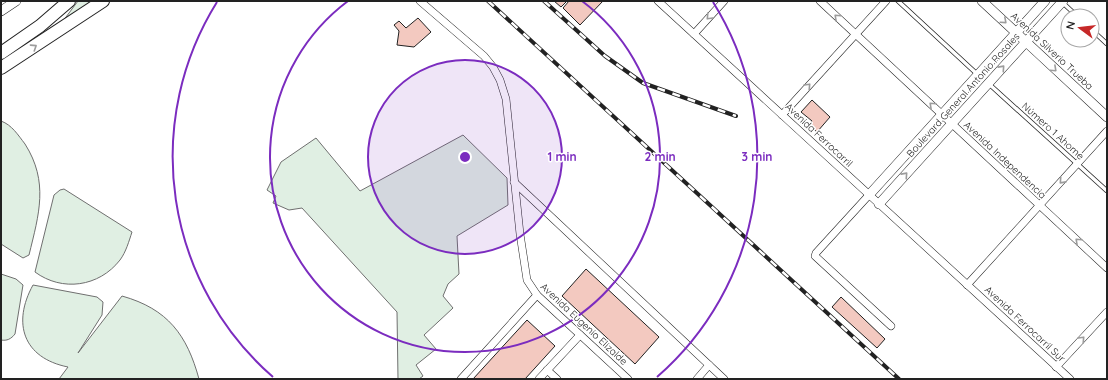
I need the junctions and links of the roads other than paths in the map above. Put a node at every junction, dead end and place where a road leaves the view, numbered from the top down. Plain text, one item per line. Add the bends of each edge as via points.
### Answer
1 (16, 1) edge
2 (69, 1) edge
3 (102, 1) edge
4 (420, 1) edge
5 (658, 1) edge
6 (724, 1) edge
7 (820, 1) edge
8 (886, 1) edge
9 (898, 1) edge
10 (982, 1) edge
11 (1045, 1) edge
12 (1063, 2) edge
13 (1, 11) edge
14 (1016, 33) junction
15 (694, 34) junction
16 (856, 34) junction
17 (1026, 42) junction
18 (1, 53) edge
19 (1, 68) edge
20 (978, 75) junction
21 (988, 84) junction
22 (942, 114) junction
23 (782, 115) junction
24 (1107, 117) edge
25 (952, 123) junction
26 (1107, 131) edge
27 (1077, 164) junction
28 (514, 182) junction
29 (1107, 191) edge
30 (869, 195) junction
31 (879, 204) junction
32 (1039, 205) junction
33 (1107, 268) edge
34 (967, 285) junction
35 (537, 295) junction
36 (1107, 312) edge
37 (890, 326) dead end
38 (580, 335) junction
39 (709, 365) junction
40 (1056, 367) junction
41 (547, 370) junction
42 (461, 379) edge
43 (539, 379) edge
44 (557, 379) edge
45 (628, 379) edge
46 (697, 379) edge
47 (724, 379) edge
48 (1070, 379) edge

1 - 13 street
2 - 18 main road via 40,26
19 -> 3 main road
4 - 28 street, Avenida Eugenio Elizalde via 484,56 500,80 506,99
5 - 15 street, Avenida Ferrocarril
6 -> 15 street
16 -> 7 street, Avenida Independencia
8 - 16 street
9 - 20 lane
10 -> 14 street, Avenida Silverio Trueba
11 - 14 street, Boulevard General Antonio Rosales
12 - 17 street, Boulevard General Antonio Rosales
14 - 17 street, Avenida Silverio Trueba
14 - 20 street, Boulevard General Antonio Rosales
15 - 23 street, Avenida Ferrocarril
22 -> 16 street, Avenida Independencia
23 -> 16 street
21 -> 17 street, Boulevard General Antonio Rosales
17 -> 24 street, Avenida Silverio Trueba
20 - 22 street, Boulevard General Antonio Rosales
21 - 25 street, Boulevard General Antonio Rosales
21 - 27 lane, Número 1 Ahome
22 - 25 street, Avenida Independencia
22 - 30 street, Boulevard General Antonio Rosales
23 - 30 street, Avenida Ferrocarril
31 -> 25 street, Boulevard General Antonio Rosales
25 - 32 street, Avenida Independencia
26 - 27 street
27 - 29 lane, Número 1 Ahome
27 -> 32 street
28 - 35 street, Avenida Eugenio Elizalde via 527,283
28 - 39 street
30 - 31 street, Avenida Ferrocarril
30 - 37 street via 816,256
31 - 34 street, Avenida Ferrocarril
33 -> 32 street, Avenida Independencia
32 - 34 street
34 - 40 street, Avenida Ferrocarril Sur
35 - 38 street, Avenida Eugenio Elizalde
35 - 42 street
40 -> 36 street
38 - 41 street
38 - 45 street, Avenida Eugenio Elizalde
39 - 46 street
39 - 47 street
40 - 48 street, Avenida Ferrocarril Sur
41 - 43 street
41 - 44 street

